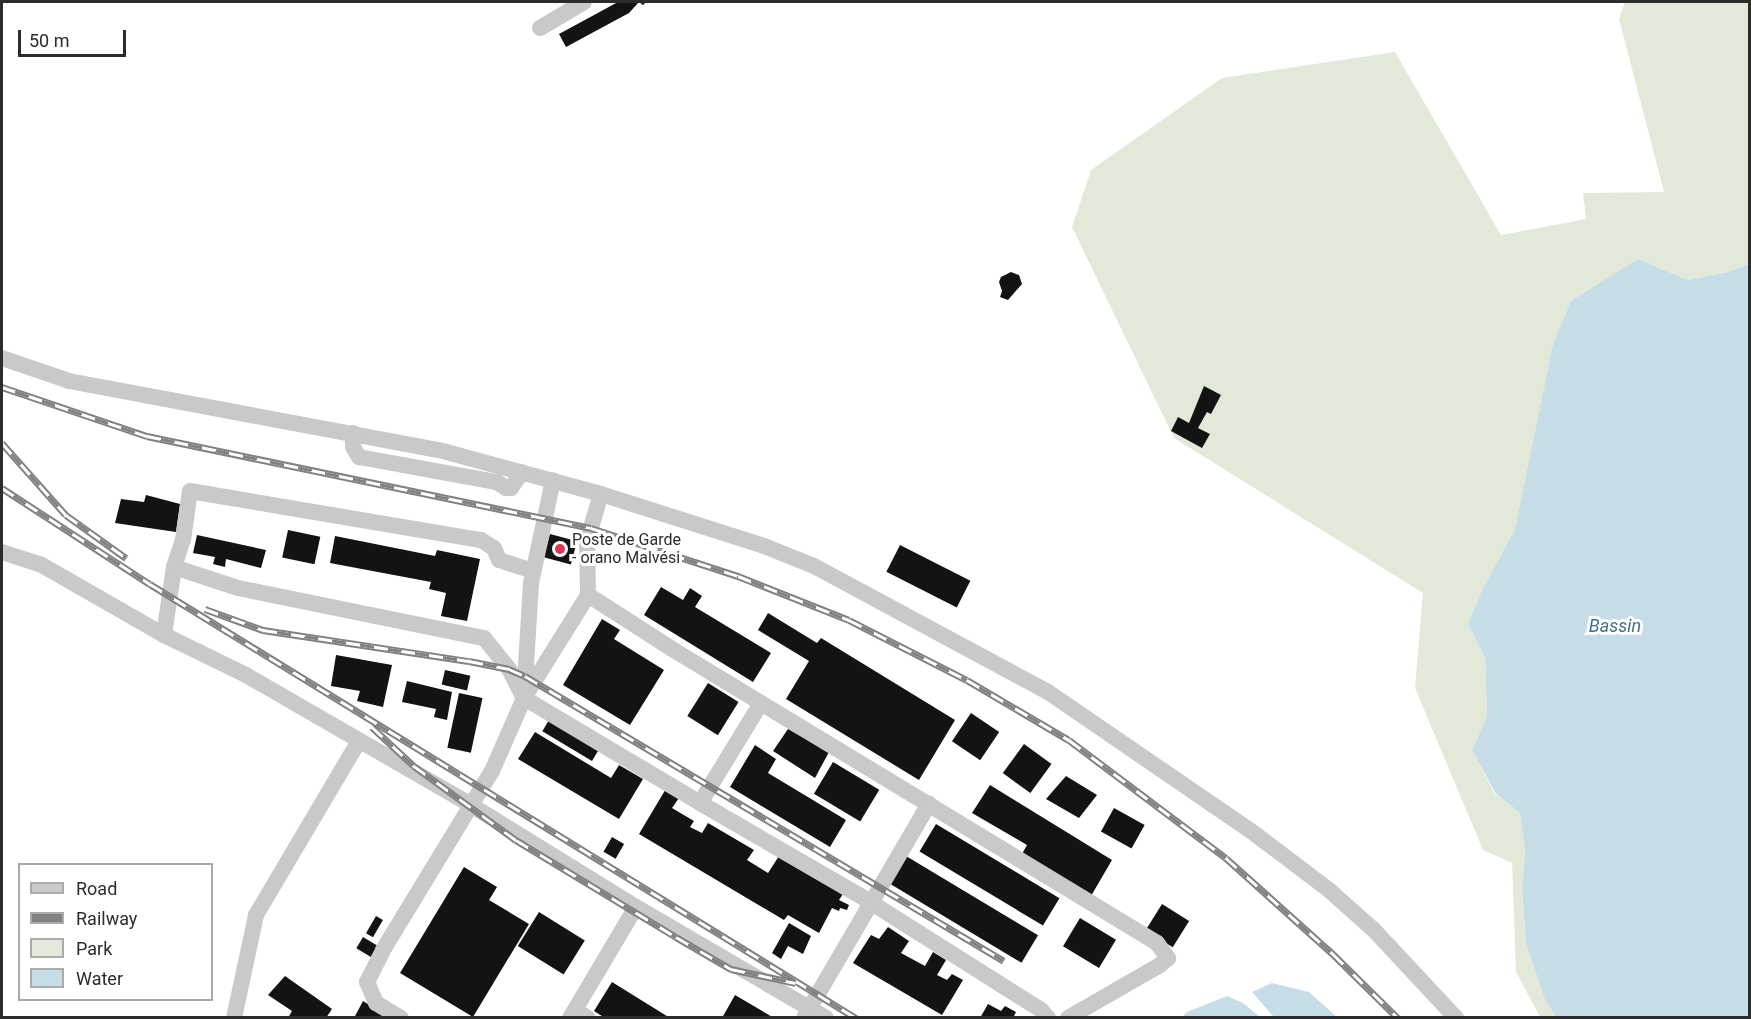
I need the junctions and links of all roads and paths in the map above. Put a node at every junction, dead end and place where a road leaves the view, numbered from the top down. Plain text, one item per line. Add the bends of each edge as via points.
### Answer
1 (584, 2) edge
2 (540, 28) dead end
3 (2, 358) edge
4 (553, 480) junction
5 (601, 494) junction
6 (2, 552) edge
7 (174, 567) junction
8 (533, 571) junction
9 (588, 595) junction
10 (164, 635) junction
11 (524, 698) junction
12 (761, 703) junction
13 (356, 746) dead end
14 (700, 803) junction
15 (929, 804) junction
16 (471, 805) junction
17 (872, 903) junction
18 (636, 907) junction
19 (807, 1013) edge
20 (578, 1015) edge
21 (234, 1017) edge
22 (400, 1017) edge
23 (825, 1017) edge
24 (1048, 1017) edge
25 (1068, 1017) edge
26 (1456, 1017) edge

1 - 2 street
3 - 4 street via 69,381 439,450
4 - 5 street
4 - 8 street
5 - 9 street via 587,541
5 - 26 street via 814,566 1047,692 1255,834 1329,890
6 - 10 street via 40,564
7 - 8 street via 183,540 190,491 481,540 494,548 499,560
7 - 10 street
7 - 11 street via 238,588 484,638 509,669
8 - 11 street
9 - 11 street
9 - 12 street
10 - 16 street via 246,675
11 - 14 street
11 - 16 street via 492,771
12 - 14 street
12 - 15 street
13 - 21 street via 256,915
14 - 17 street
15 - 17 street
15 - 25 street via 1157,943 1168,958
16 - 18 street
16 - 22 street via 367,982 376,1003
17 - 19 street
17 - 24 street
18 - 19 street
18 - 20 street
19 - 23 street

